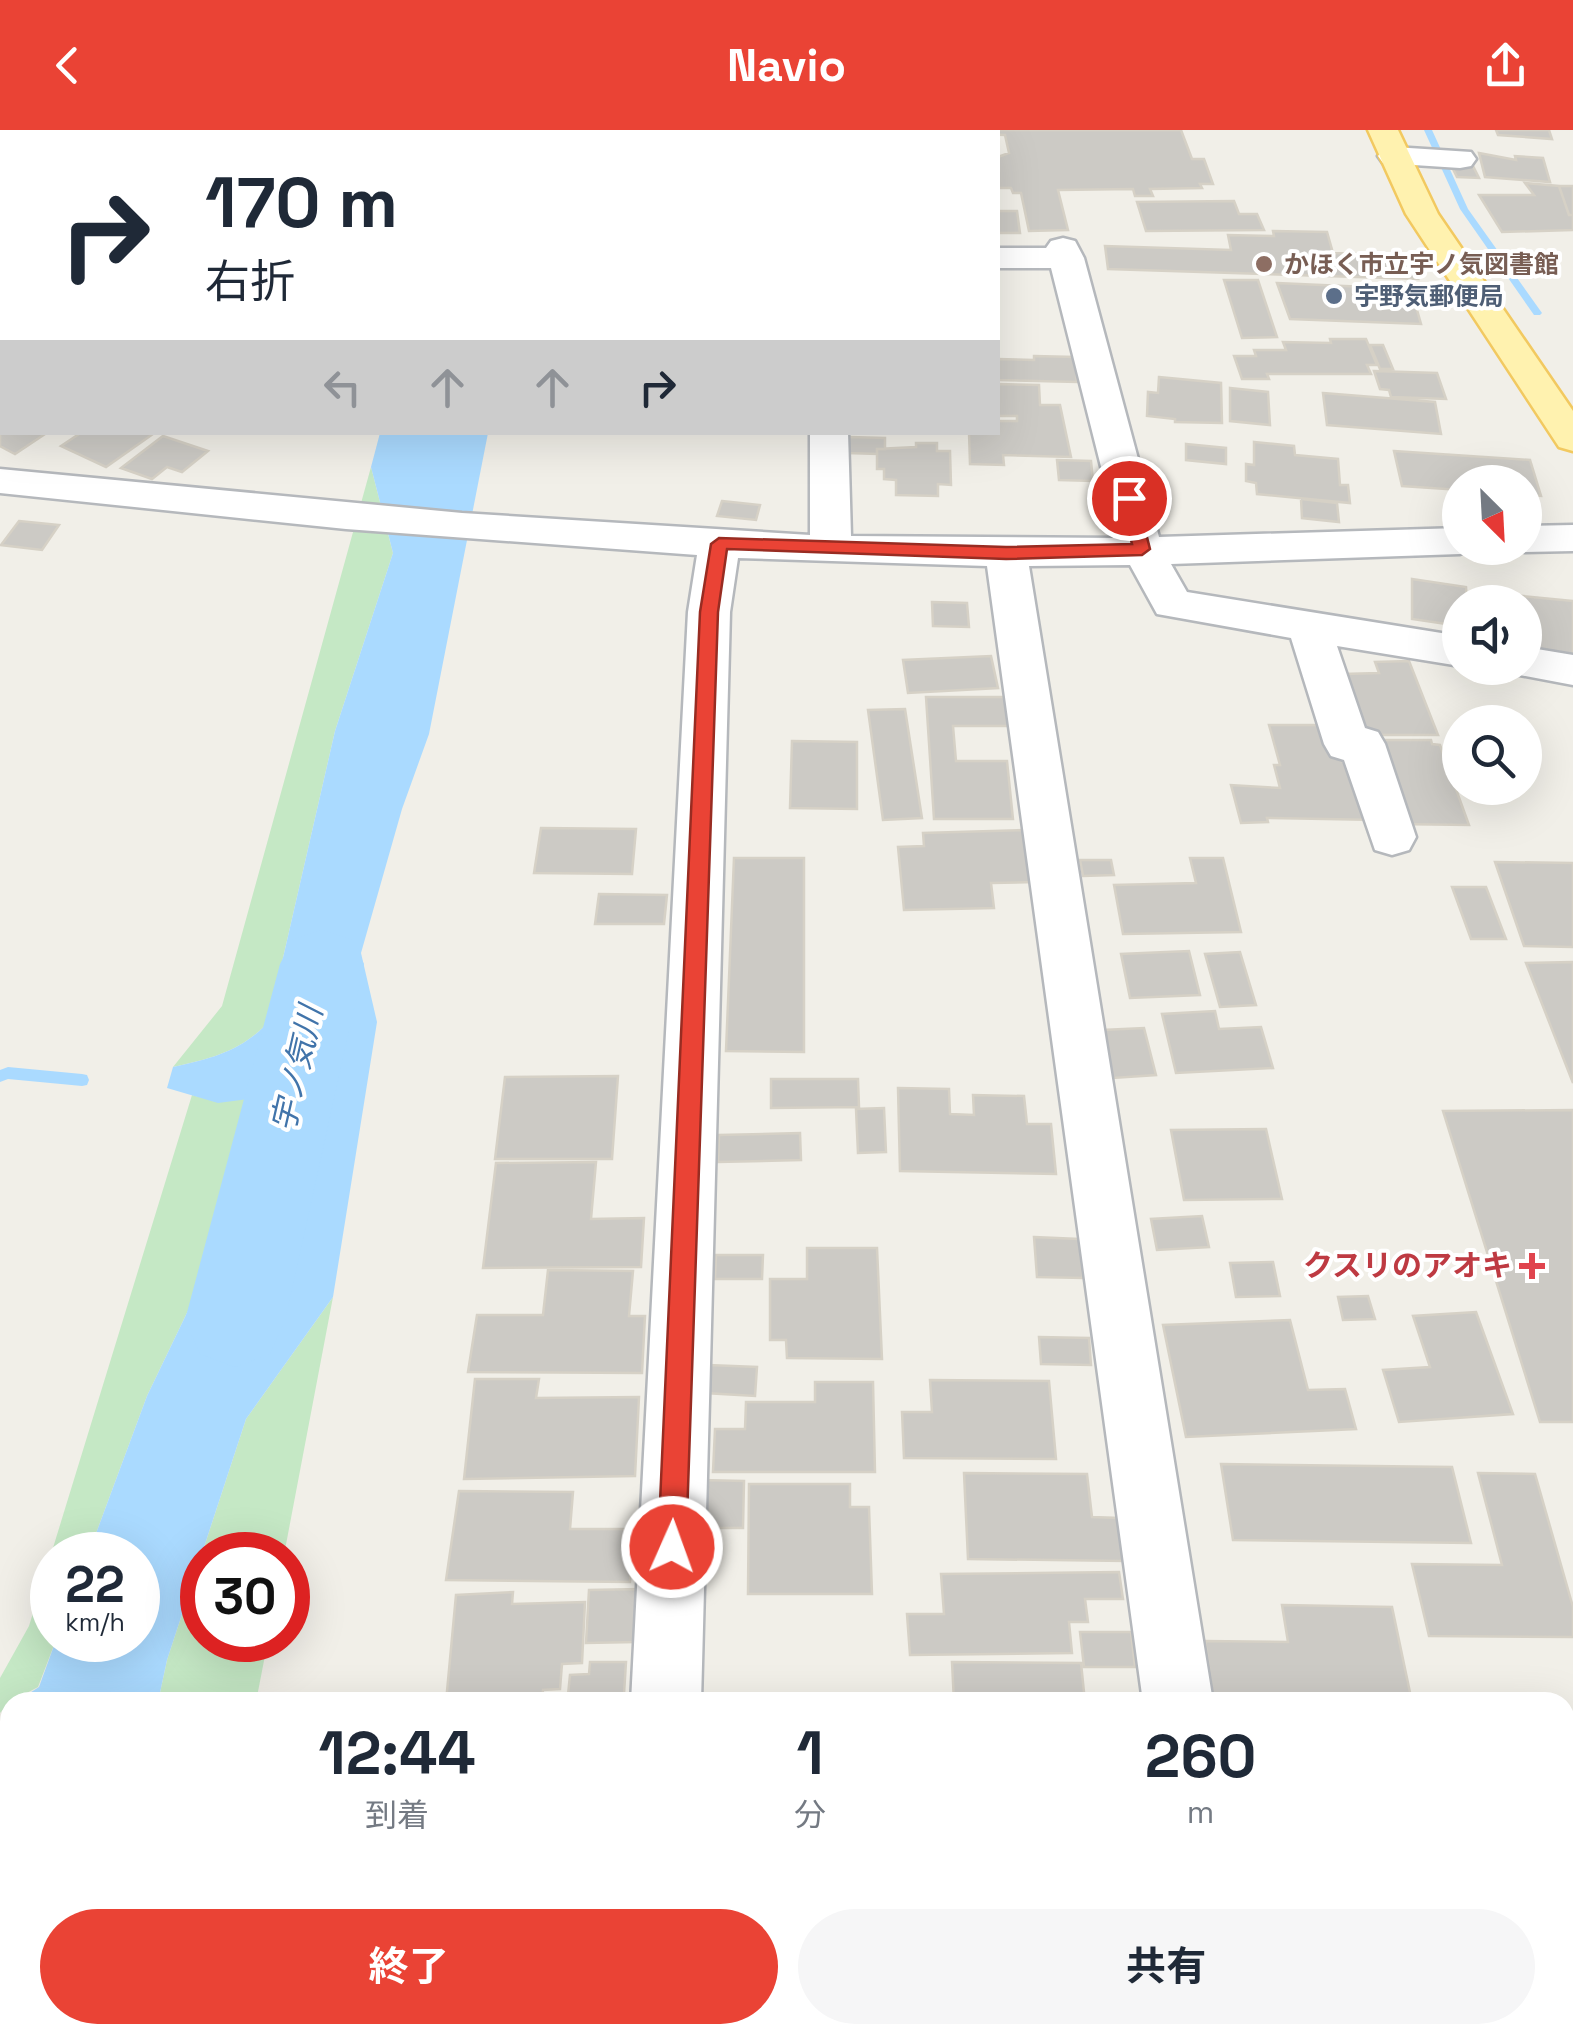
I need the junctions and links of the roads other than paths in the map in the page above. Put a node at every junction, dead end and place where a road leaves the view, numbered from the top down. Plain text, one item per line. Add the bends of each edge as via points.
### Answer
1 (1425, 147) edge
2 (1000, 258) edge
3 (829, 435) edge
4 (1573, 439) edge
5 (0, 482) edge
6 (1573, 538) edge
7 (1542, 539) edge
8 (1442, 541) edge
9 (719, 544) junction
10 (831, 548) junction
11 (1142, 549) junction
12 (1006, 553) junction
13 (1309, 626) junction
14 (1442, 648) edge
15 (1542, 665) edge
16 (1573, 670) edge
17 (1392, 837) dead end
18 (666, 1692) edge
19 (1177, 1692) edge

1 - 4 main road via 1422,214
2 - 11 street via 1065,253
3 - 10 street
5 - 9 street via 302,514
6 - 7 street
8 - 11 street
9 - 10 street
9 - 18 street via 709,612
10 - 12 street
11 - 12 street
11 - 13 street via 1172,604
12 - 19 street
13 - 14 street
13 - 17 street via 1347,744 1362,744
15 - 16 street

